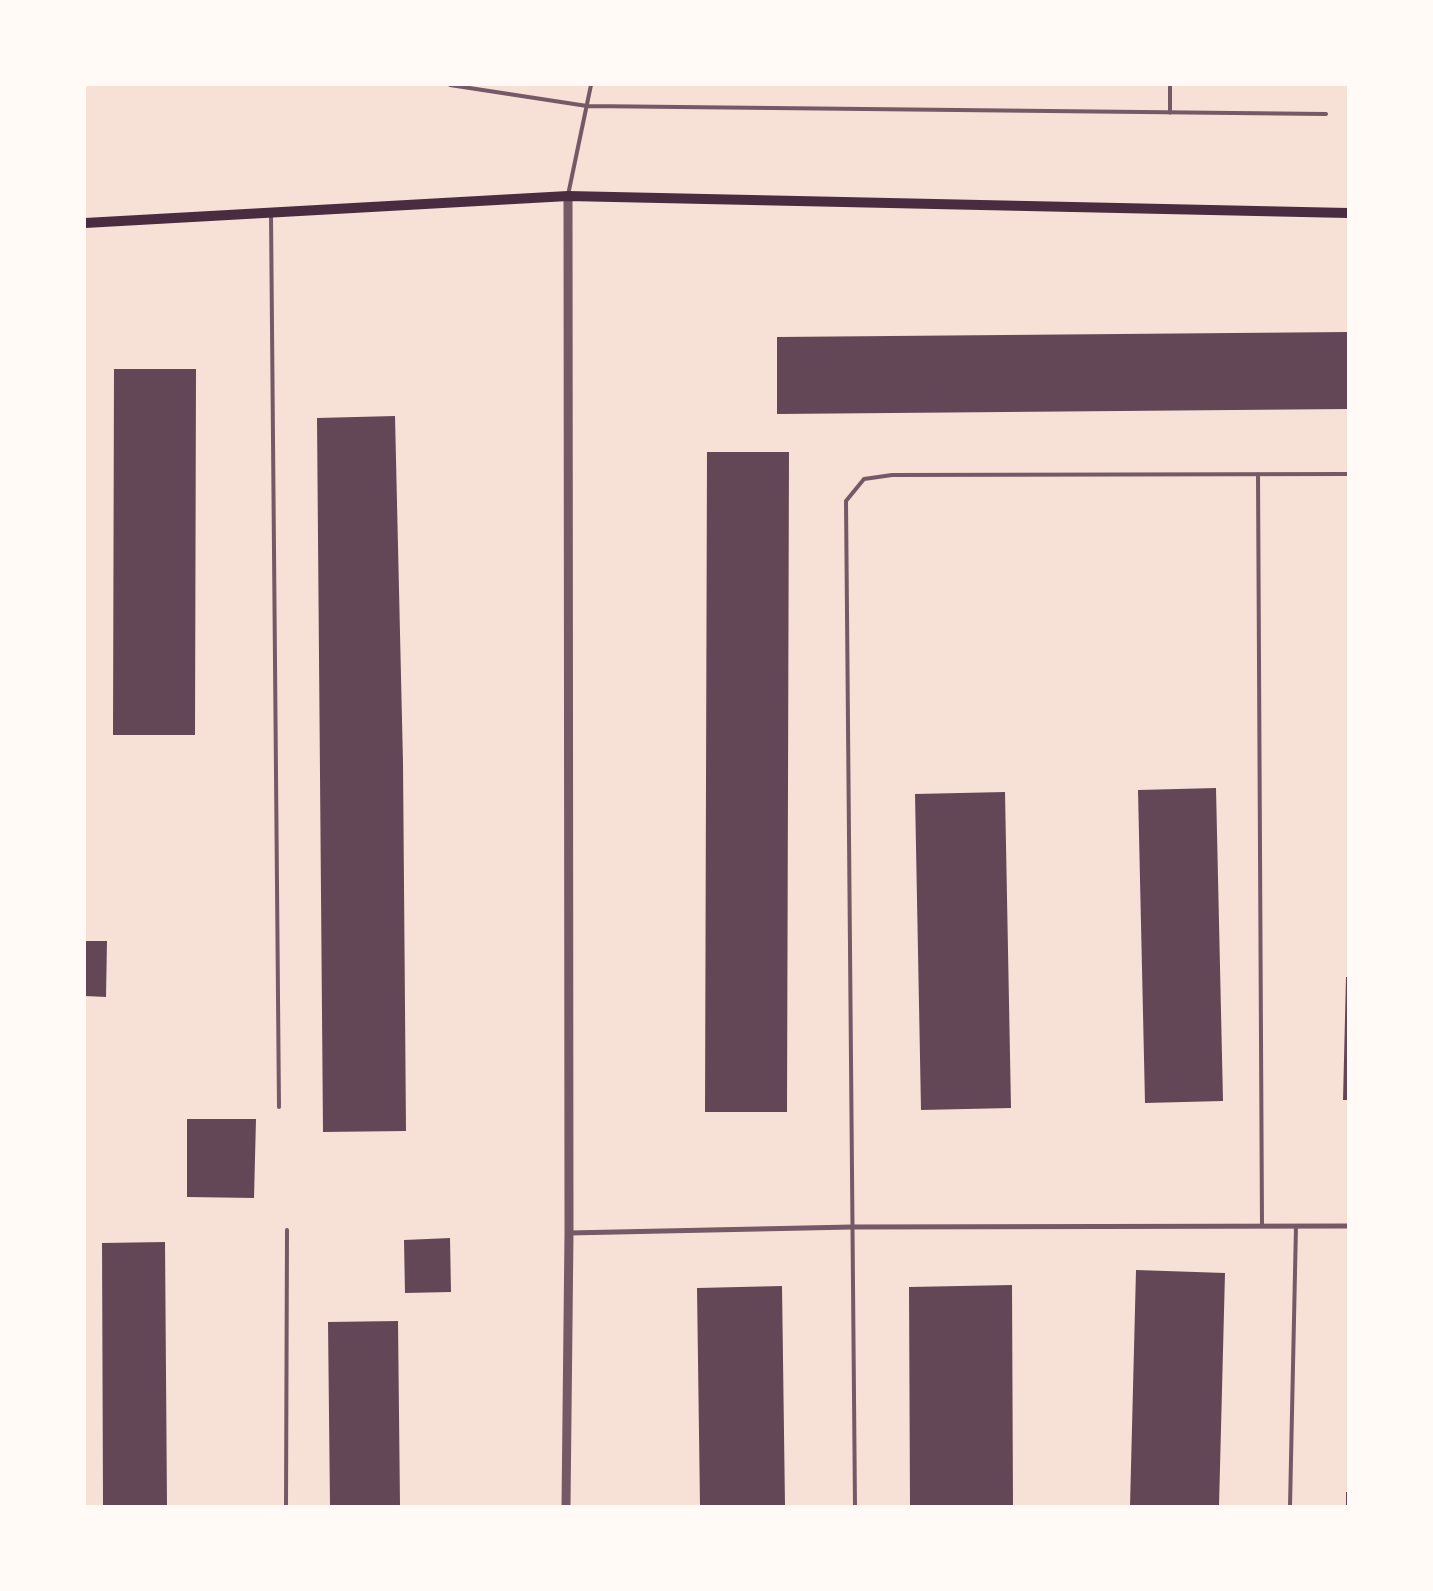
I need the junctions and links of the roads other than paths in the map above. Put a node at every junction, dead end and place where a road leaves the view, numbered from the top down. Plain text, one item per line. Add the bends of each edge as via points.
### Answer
1 (450, 85) edge
2 (490, 85) edge
3 (591, 85) edge
4 (1170, 85) edge
5 (489, 90) junction
6 (587, 106) junction
7 (1170, 112) junction
8 (1326, 114) dead end
9 (568, 196) junction
10 (270, 212) junction
11 (1348, 213) edge
12 (85, 223) edge
13 (1258, 474) junction
14 (1348, 474) edge
15 (279, 1107) dead end
16 (852, 1226) junction
17 (1262, 1226) junction
18 (1296, 1226) junction
19 (1348, 1226) edge
20 (286, 1230) dead end
21 (569, 1233) junction
22 (286, 1506) edge
23 (566, 1506) edge
24 (855, 1506) edge
25 (1290, 1506) edge

1 - 5 lane
2 - 5 lane
3 - 6 lane
4 - 7 lane
5 - 6 lane
6 - 7 lane
6 - 9 lane
7 - 8 lane
9 - 10 main road
9 - 11 main road
9 - 21 street
10 - 12 main road
10 - 15 lane
13 - 14 lane
13 - 16 lane via 892,475 864,479 846,501
13 - 17 lane
16 - 17 street
16 - 21 street
16 - 24 lane
17 - 18 street
18 - 19 street
18 - 25 lane
20 - 22 lane
21 - 23 street

